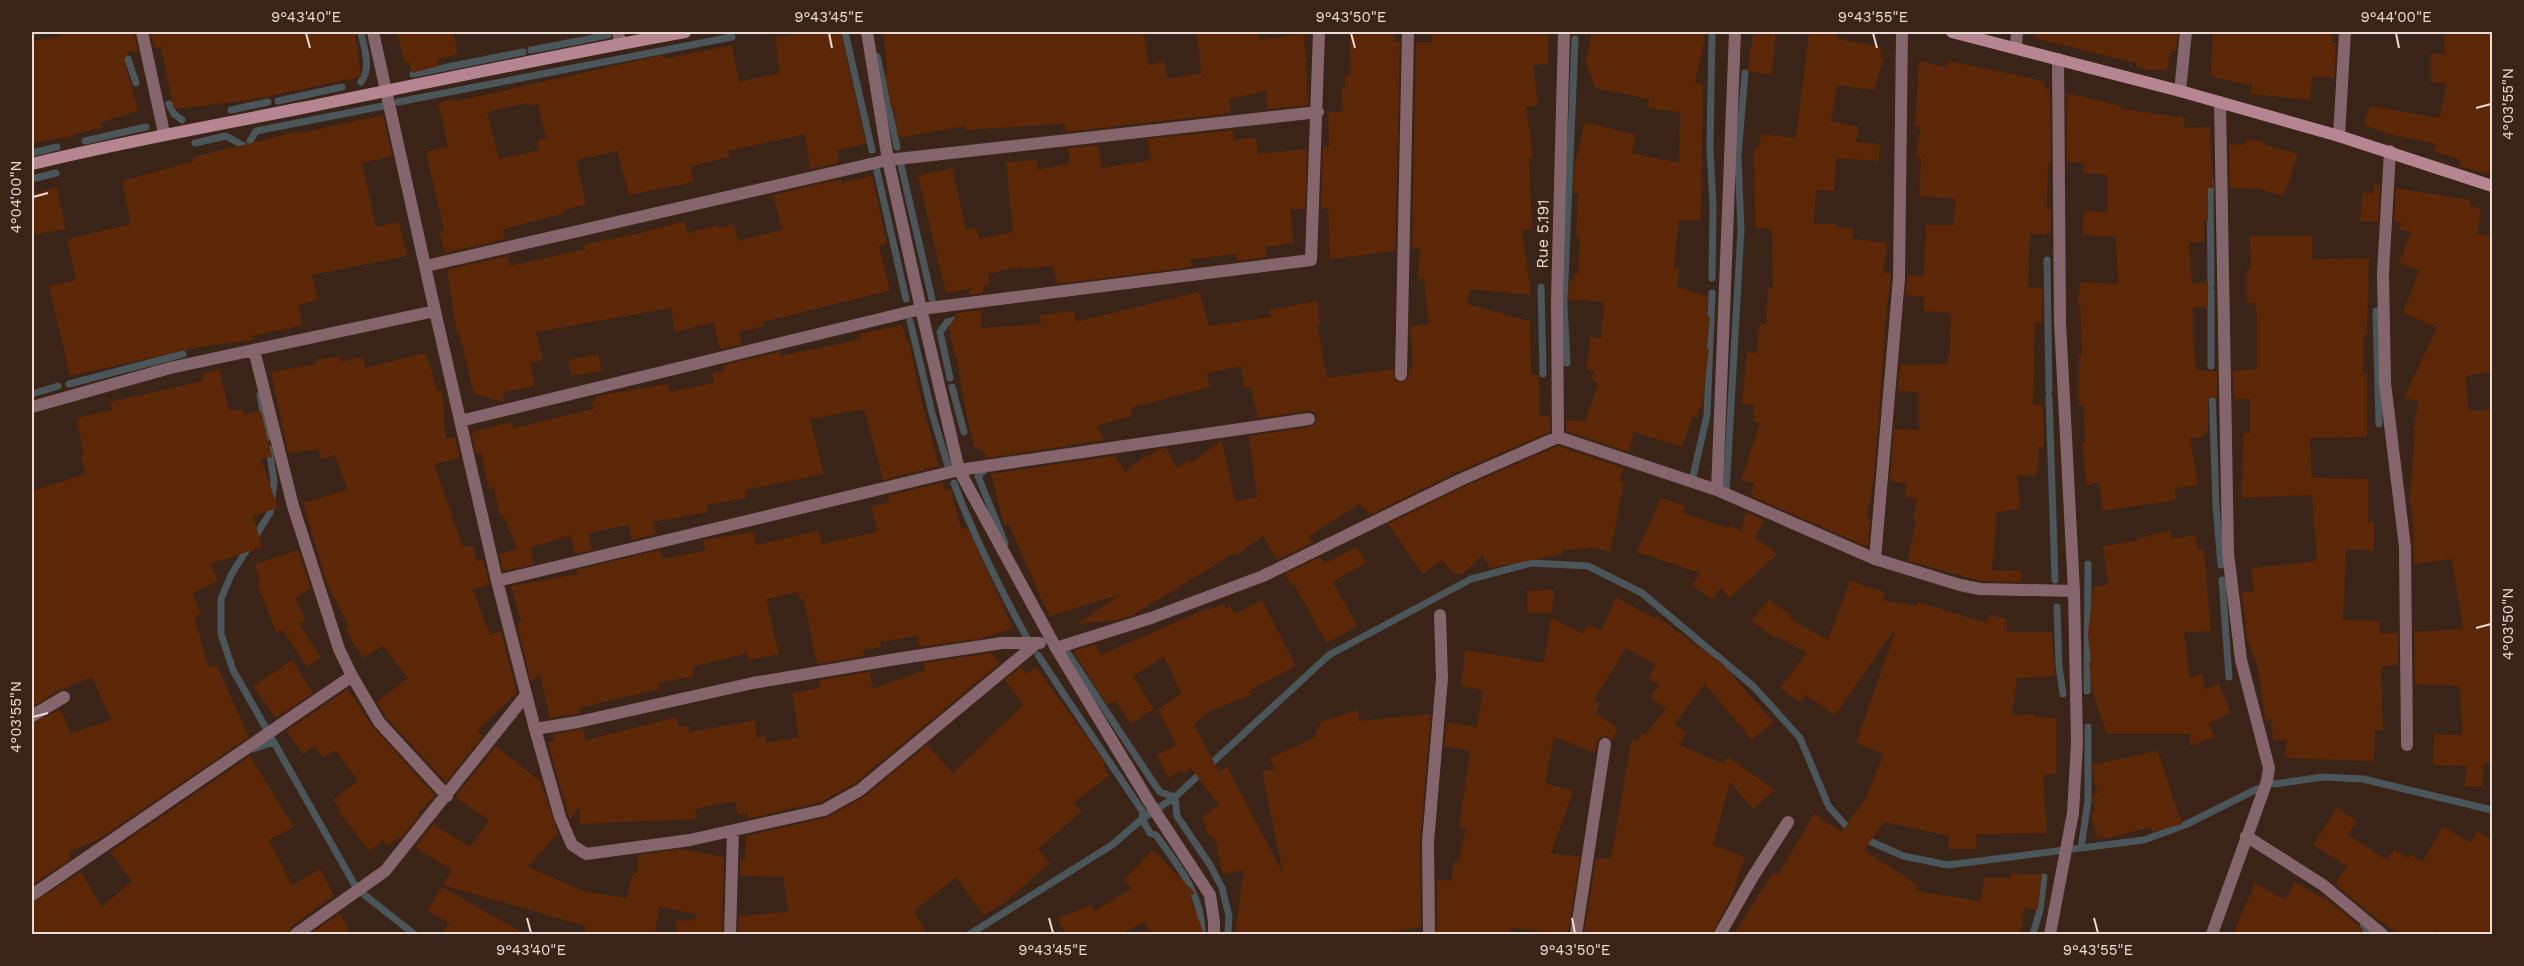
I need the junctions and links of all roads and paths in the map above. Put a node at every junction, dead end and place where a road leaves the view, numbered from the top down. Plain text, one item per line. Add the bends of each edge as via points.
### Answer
1 (142, 32) edge
2 (373, 32) edge
3 (685, 32) edge
4 (867, 32) edge
5 (1319, 32) edge
6 (1408, 32) edge
7 (1564, 32) edge
8 (1735, 32) edge
9 (1902, 32) edge
10 (1952, 32) edge
11 (2018, 32) edge
12 (2186, 32) edge
13 (2345, 32) edge
14 (619, 37) edge
15 (2016, 48) junction
16 (2058, 59) junction
17 (386, 90) junction
18 (2180, 91) junction
19 (2220, 102) junction
20 (1317, 112) junction
21 (164, 133) junction
22 (2340, 136) junction
23 (2390, 151) junction
24 (888, 159) junction
25 (32, 164) edge
26 (2493, 186) edge
27 (426, 266) junction
28 (921, 309) junction
29 (435, 311) junction
30 (254, 350) junction
31 (1401, 375) dead end
32 (32, 407) edge
33 (1309, 419) dead end
34 (460, 421) junction
35 (1558, 437) junction
36 (959, 470) junction
37 (1717, 490) junction
38 (1875, 559) junction
39 (497, 581) junction
40 (2074, 591) junction
41 (1440, 615) dead end
42 (1036, 643) junction
43 (1055, 646) junction
44 (352, 676) junction
45 (526, 695) junction
46 (64, 697) dead end
47 (32, 716) edge
48 (535, 729) junction
49 (1605, 744) dead end
50 (2407, 745) dead end
51 (447, 796) junction
52 (1788, 822) dead end
53 (733, 831) junction
54 (2246, 836) junction
55 (32, 895) edge
56 (296, 934) edge
57 (730, 934) edge
58 (1214, 934) edge
59 (1431, 934) edge
60 (1576, 934) edge
61 (1720, 934) edge
62 (2050, 934) edge
63 (2212, 934) edge
64 (2382, 934) edge

1 - 21 street
2 - 17 street
3 - 14 main road
4 - 24 street
5 - 20 street
6 - 31 street
7 - 35 street, Rue 5.191 via 1557,300
8 - 37 street
9 - 38 street via 1899,278
10 - 15 main road
11 - 15 street
12 - 18 street
13 - 22 street
14 - 17 main road
15 - 16 main road
16 - 18 main road
16 - 40 street via 2060,322
17 - 21 main road
17 - 27 street
18 - 19 main road
19 - 22 main road
19 - 54 street via 2228,553 2241,660 2269,768
20 - 24 street
20 - 28 street via 1311,260
21 - 25 main road
22 - 23 main road
23 - 26 main road
23 - 50 street via 2383,273 2385,383 2405,547
24 - 27 street
24 - 28 street
27 - 29 street
28 - 34 street
28 - 36 street
29 - 30 street
29 - 34 street
30 - 32 street via 170,368
30 - 44 street via 293,506 339,649
33 - 36 street
34 - 39 street
35 - 37 street
35 - 43 street via 1254,580 1151,618
36 - 39 street
36 - 43 street
37 - 38 street
38 - 40 street via 1980,589
39 - 45 street
40 - 62 street via 2073,813
41 - 59 street via 1442,678 1428,842
42 - 43 street
42 - 48 street via 1002,643 830,670
42 - 53 street via 860,790 824,810
43 - 58 street via 1210,896
44 - 51 street via 380,722
44 - 55 street
45 - 48 street
45 - 51 street
46 - 47 street
48 - 53 street via 560,817 572,845 586,854
49 - 60 street
51 - 56 street via 385,871
52 - 61 street
53 - 57 street
54 - 63 street
54 - 64 street via 2323,885

